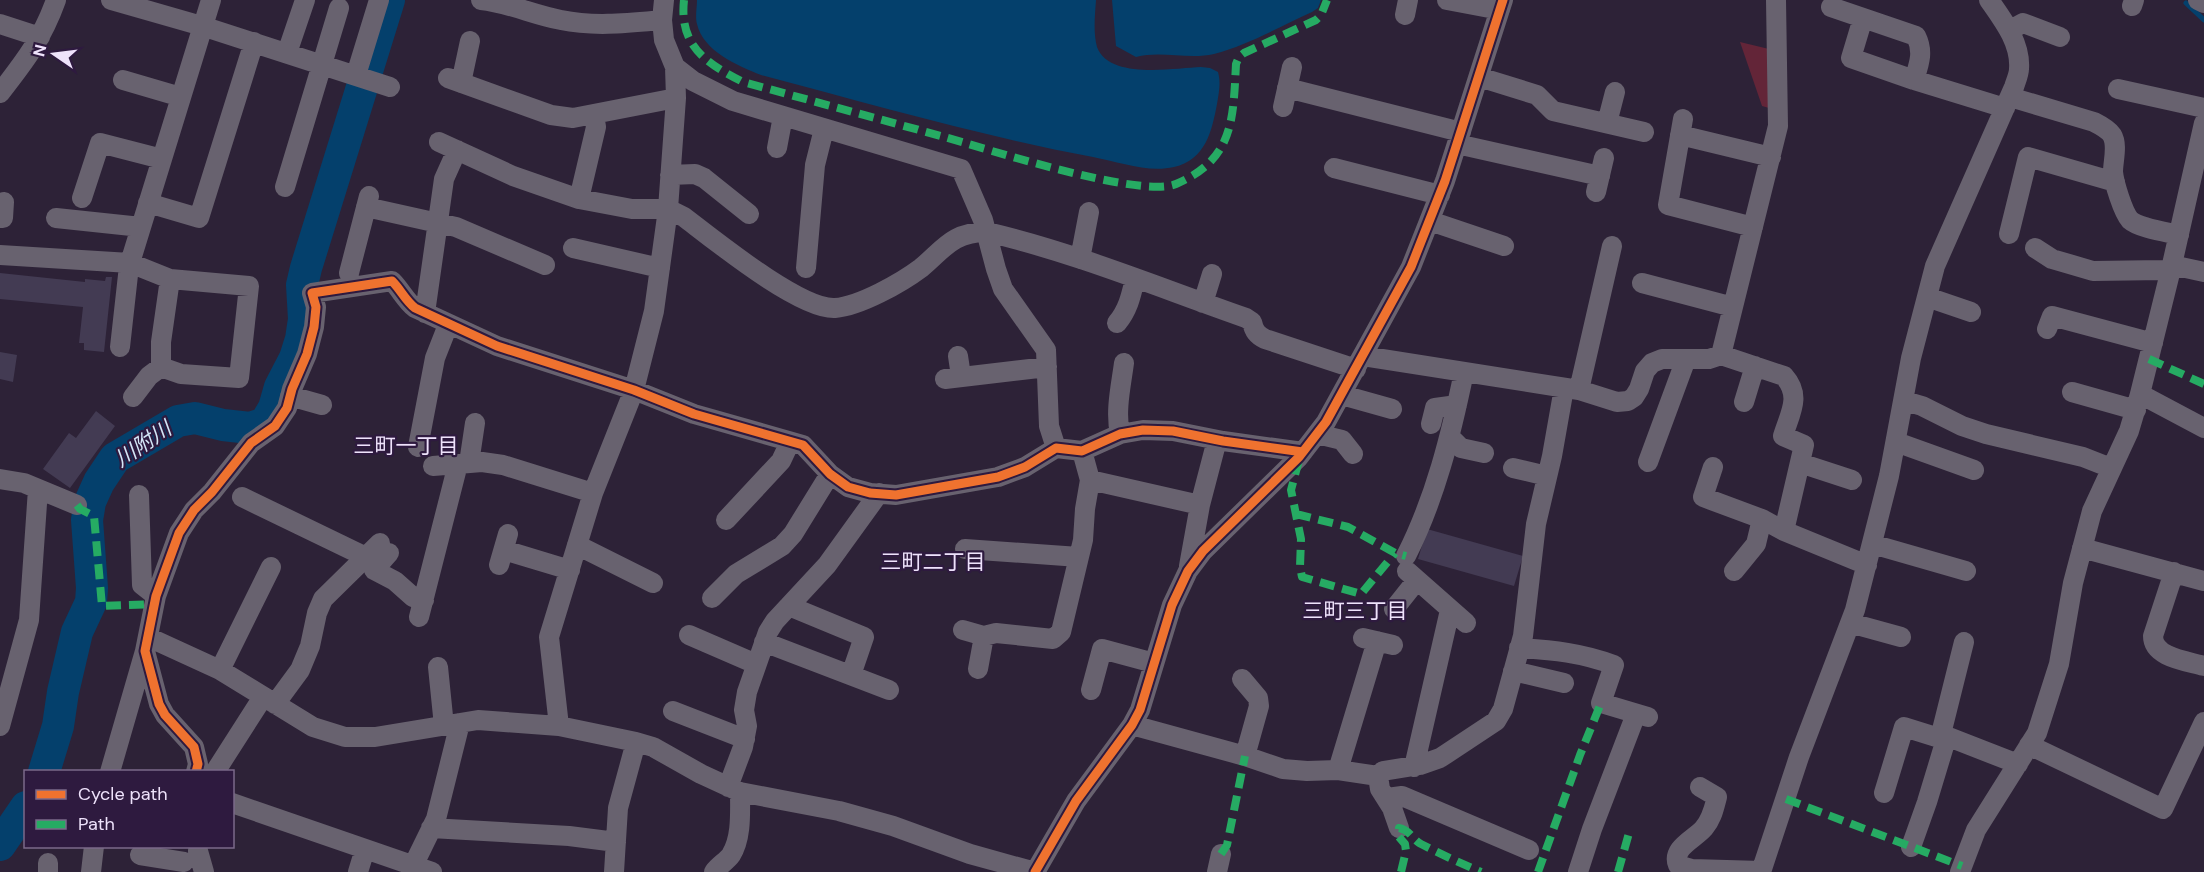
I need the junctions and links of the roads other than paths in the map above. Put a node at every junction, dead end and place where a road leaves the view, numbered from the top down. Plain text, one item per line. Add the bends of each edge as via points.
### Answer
1 (56, 0) edge
2 (111, 0) edge
3 (211, 0) edge
4 (304, 0) edge
5 (379, 0) edge
6 (481, 0) edge
7 (664, 0) edge
8 (1447, 0) edge
9 (1776, 0) edge
10 (2198, 0) edge
11 (1994, 2) edge
12 (2204, 3) edge
13 (1501, 5) edge
14 (1831, 7) dead end
15 (339, 8) dead end
16 (1863, 18) junction
17 (662, 20) junction
18 (0, 24) edge
19 (202, 26) junction
20 (2010, 30) junction
21 (2060, 36) dead end
22 (40, 37) junction
23 (254, 42) junction
24 (470, 42) dead end
25 (287, 53) junction
26 (322, 64) junction
27 (675, 67) junction
28 (1292, 67) dead end
29 (361, 76) junction
30 (1479, 77) junction
31 (123, 80) dead end
32 (1914, 80) junction
33 (390, 87) dead end
34 (2118, 89) dead end
35 (1615, 92) dead end
36 (0, 93) edge
37 (181, 97) junction
38 (676, 98) junction
39 (2007, 102) junction
40 (2204, 108) edge
41 (594, 115) junction
42 (783, 116) junction
43 (1607, 123) junction
44 (2203, 128) edge
45 (824, 129) junction
46 (1644, 132) dead end
47 (1459, 138) junction
48 (777, 148) dead end
49 (1771, 157) junction
50 (162, 159) junction
51 (1334, 168) dead end
52 (670, 175) junction
53 (1600, 175) dead end
54 (285, 178) dead end
55 (2115, 182) junction
56 (80, 188) dead end
57 (1440, 195) junction
58 (579, 199) junction
59 (148, 203) junction
60 (668, 208) junction
61 (1089, 212) dead end
62 (749, 214) dead end
63 (56, 218) dead end
64 (1430, 221) junction
65 (438, 222) junction
66 (141, 226) junction
67 (1753, 227) junction
68 (987, 232) junction
69 (2009, 234) dead end
70 (2179, 236) junction
71 (1504, 246) dead end
72 (1612, 246) dead end
73 (573, 248) dead end
74 (2035, 248) dead end
75 (0, 255) edge
76 (1080, 259) junction
77 (130, 263) junction
78 (346, 263) dead end
79 (530, 265) dead end
80 (660, 268) junction
81 (806, 268) dead end
82 (2171, 269) junction
83 (2204, 272) edge
84 (1212, 274) dead end
85 (170, 279) junction
86 (1135, 279) junction
87 (1642, 283) dead end
88 (1927, 297) junction
89 (1203, 303) junction
90 (1733, 307) junction
91 (1971, 312) dead end
92 (425, 313) junction
93 (1117, 323) dead end
94 (448, 325) junction
95 (2047, 329) dead end
96 (2153, 342) junction
97 (120, 347) dead end
98 (1721, 355) junction
99 (958, 356) dead end
100 (1686, 359) junction
101 (1124, 363) dead end
102 (1359, 363) junction
103 (1755, 366) junction
104 (161, 367) junction
105 (1047, 368) junction
106 (1464, 372) junction
107 (1571, 389) junction
108 (634, 390) junction
109 (2072, 392) dead end
110 (1342, 395) junction
111 (290, 396) junction
112 (133, 397) dead end
113 (1905, 401) junction
114 (1744, 402) dead end
115 (2138, 402) junction
116 (322, 405) dead end
117 (1457, 405) junction
118 (1392, 409) dead end
119 (474, 423) dead end
120 (1431, 424) dead end
121 (2204, 428) edge
122 (1120, 434) junction
123 (1317, 434) junction
124 (1450, 437) junction
125 (1217, 440) junction
126 (790, 442) junction
127 (1896, 442) junction
128 (418, 447) dead end
129 (1056, 448) junction
130 (1082, 451) junction
131 (1303, 452) junction
132 (1484, 453) dead end
133 (1353, 454) dead end
134 (1648, 462) dead end
135 (1800, 463) junction
136 (464, 464) junction
137 (433, 466) dead end
138 (1713, 467) dead end
139 (1513, 468) dead end
140 (2111, 468) junction
141 (1974, 470) dead end
142 (830, 474) junction
143 (1547, 476) junction
144 (0, 479) edge
145 (1090, 480) junction
146 (1852, 480) dead end
147 (38, 489) junction
148 (593, 493) junction
149 (879, 493) junction
150 (139, 495) dead end
151 (254, 497) dead end
152 (77, 505) dead end
153 (1200, 505) junction
154 (1762, 519) junction
155 (726, 520) dead end
156 (1784, 531) junction
157 (1872, 544) junction
158 (577, 545) junction
159 (2082, 548) junction
160 (504, 549) dead end
161 (965, 549) dead end
162 (366, 557) junction
163 (1079, 557) junction
164 (1867, 565) junction
165 (271, 567) dead end
166 (1410, 569) junction
167 (570, 570) junction
168 (1188, 571) junction
169 (1734, 571) dead end
170 (1966, 571) dead end
171 (2174, 572) junction
172 (2204, 581) edge
173 (653, 583) dead end
174 (156, 596) junction
175 (712, 598) dead end
176 (789, 606) junction
177 (1394, 609) dead end
178 (1450, 610) junction
179 (1466, 623) dead end
180 (1850, 623) junction
181 (963, 630) dead end
182 (688, 635) dead end
183 (984, 636) junction
184 (1901, 637) dead end
185 (1378, 641) dead end
186 (764, 642) junction
187 (1964, 642) dead end
188 (146, 644) junction
189 (1519, 648) junction
190 (1154, 663) junction
191 (756, 664) junction
192 (2204, 666) edge
193 (438, 667) dead end
194 (978, 669) dead end
195 (220, 670) junction
196 (1513, 671) junction
197 (851, 675) junction
198 (1242, 679) dead end
199 (1564, 683) dead end
200 (889, 690) dead end
201 (1091, 690) dead end
202 (269, 700) junction
203 (3, 704) edge
204 (673, 711) dead end
205 (2204, 722) edge
206 (452, 725) junction
207 (1132, 725) junction
208 (0, 726) edge
209 (560, 726) junction
210 (1944, 735) junction
211 (745, 739) junction
212 (636, 742) junction
213 (2029, 745) junction
214 (1245, 756) junction
215 (2018, 764) junction
216 (1414, 766) junction
217 (110, 770) edge
218 (196, 770) edge
219 (216, 770) edge
220 (1338, 771) junction
221 (1378, 776) junction
222 (1700, 787) dead end
223 (734, 789) junction
224 (1884, 793) dead end
225 (1387, 798) junction
226 (234, 804) edge
227 (431, 828) junction
228 (1399, 828) dead end
229 (616, 842) junction
230 (1911, 847) dead end
231 (94, 848) edge
232 (365, 849) junction
233 (1529, 850) dead end
234 (140, 855) dead end
235 (188, 858) edge
236 (413, 866) junction
237 (91, 872) edge
238 (204, 872) edge
239 (358, 872) edge
240 (432, 872) edge
241 (614, 872) edge
242 (714, 872) edge
243 (1035, 872) edge
244 (1578, 872) edge
245 (1761, 872) edge
246 (1960, 872) edge

1 - 22 street
2 - 19 street
3 - 19 street
4 - 25 street
5 - 29 street
6 - 17 street via 586,24
7 - 17 street
8 - 13 street
9 - 49 street via 1778,126
10 - 12 street
11 - 20 street
13 - 30 street
14 - 16 street
15 - 26 street
16 - 32 street via 1916,36 1922,47
16 - 32 street via 1851,58
17 - 27 street via 664,40
18 - 22 street
19 - 23 street
19 - 37 street
20 - 21 street via 2023,22
20 - 39 street via 2019,69
22 - 36 street
23 - 25 street
23 - 59 street via 199,218
24 - 41 street via 455,80 552,115
25 - 26 street
26 - 29 street
26 - 54 street via 298,121
27 - 38 street
27 - 42 street via 733,101
28 - 47 street via 1285,98
29 - 33 street
30 - 43 street via 1538,95 1553,111
30 - 47 street
31 - 37 street
32 - 39 street
34 - 40 street
35 - 43 street
37 - 50 street
38 - 41 street
38 - 52 street
39 - 55 street via 2094,122 2106,129 2113,136 2115,147
39 - 88 street via 1943,244
41 - 58 street via 596,128
42 - 45 street
42 - 48 street
43 - 46 street
44 - 70 street
45 - 68 street via 961,168
45 - 81 street via 815,165
47 - 53 street
47 - 57 street
49 - 67 street
49 - 67 street via 1682,127 1668,206
50 - 56 street via 100,143
50 - 59 street
51 - 57 street
52 - 60 street
52 - 62 street via 695,174 704,178
55 - 69 street via 2028,157
55 - 70 street via 2130,219
57 - 64 street
58 - 60 street via 632,209
58 - 65 street via 513,176 448,146
59 - 66 street
60 - 68 street via 792,293 833,308 904,281 953,240
60 - 80 street
61 - 76 street
63 - 66 street
64 - 71 street
64 - 102 street via 1412,267
65 - 78 street via 368,200
65 - 79 street via 456,227
65 - 92 street
66 - 77 street
67 - 90 street
68 - 76 street
68 - 105 street via 1003,289 1046,350
70 - 82 street
72 - 107 street
73 - 80 street
74 - 82 street via 2052,259 2093,271
75 - 77 street
76 - 86 street
77 - 85 street
77 - 97 street
80 - 108 street via 654,311
82 - 83 street
82 - 96 street
84 - 89 street
85 - 104 street
85 - 104 street via 249,286 242,355 239,378 181,374
86 - 89 street
86 - 93 street via 1125,314
87 - 90 street
88 - 91 street
88 - 113 street via 1911,358
89 - 102 street via 1246,318 1258,336 1265,339
90 - 98 street
92 - 94 street
92 - 111 street via 407,301 392,281 312,293 316,307 314,327
94 - 108 street via 497,346
94 - 128 street via 435,358
95 - 96 street via 2052,316
96 - 115 street
98 - 100 street
98 - 103 street
99 - 105 street via 953,378
100 - 107 street via 1652,363 1628,401 1617,402
100 - 134 street
101 - 122 street via 1118,410
102 - 106 street
102 - 110 street
103 - 114 street
103 - 135 street via 1784,376 1791,384 1794,404 1783,436 1804,445
104 - 112 street
105 - 129 street via 1049,426
106 - 107 street
106 - 117 street
107 - 143 street
108 - 126 street via 694,414
108 - 148 street
109 - 115 street
110 - 118 street
110 - 123 street
111 - 116 street
111 - 174 street via 275,426 251,443 178,533
113 - 127 street
113 - 140 street via 1986,434 2065,452
115 - 121 street
115 - 140 street
117 - 120 street via 1435,408
117 - 124 street
119 - 136 street
122 - 125 street via 1173,431
122 - 130 street
123 - 131 street
123 - 133 street via 1342,440
124 - 132 street via 1461,447
124 - 166 street via 1417,534
125 - 131 street
125 - 153 street
126 - 142 street via 803,445
126 - 155 street via 782,461
127 - 141 street
127 - 157 street
129 - 130 street
129 - 149 street via 999,477 896,495
130 - 145 street
131 - 168 street via 1203,551
135 - 146 street
135 - 156 street
136 - 137 street
136 - 148 street via 503,465
136 - 162 street via 422,608 395,580 374,570 384,548
138 - 154 street via 1703,497
139 - 143 street
140 - 159 street via 2092,511
142 - 149 street via 848,487
142 - 175 street via 782,546 736,574
143 - 189 street via 1536,524
144 - 147 street
145 - 153 street
145 - 163 street
147 - 152 street
147 - 203 street via 29,620
148 - 158 street
149 - 176 street via 827,565
150 - 174 street via 142,585
151 - 162 street
153 - 168 street
154 - 156 street
154 - 169 street via 1756,544
156 - 164 street
157 - 164 street
157 - 170 street
158 - 167 street
158 - 173 street
159 - 171 street
159 - 213 street via 2059,664 2043,717
160 - 167 street
161 - 163 street
162 - 202 street via 323,599 300,670
163 - 183 street via 1078,599 1061,632 1053,639 996,633
164 - 180 street
165 - 195 street
166 - 177 street
166 - 178 street
167 - 209 street via 549,637
168 - 190 street via 1172,605
171 - 172 street
171 - 192 street via 2153,642 2161,653
174 - 188 street
176 - 186 street
176 - 197 street via 864,637
178 - 179 street
178 - 216 street
180 - 184 street
180 - 245 street
181 - 183 street
182 - 191 street
183 - 194 street
185 - 220 street
186 - 191 street
186 - 197 street
187 - 210 street
188 - 195 street
188 - 217 street
188 - 218 street via 159,704 194,747
189 - 196 street
189 - 244 street via 1567,651 1614,665 1601,703 1642,716 1592,829
190 - 201 street via 1102,649
190 - 207 street
191 - 211 street via 745,701
193 - 206 street
195 - 202 street
196 - 199 street
196 - 216 street via 1496,721 1440,758
197 - 200 street
198 - 214 street via 1258,698 1259,706
202 - 206 street via 313,727 345,737 375,737
202 - 219 street
203 - 208 street
204 - 211 street
205 - 213 street via 2163,809
206 - 209 street via 478,720
206 - 227 street via 436,819
207 - 214 street
207 - 243 street via 1076,801
209 - 212 street
210 - 215 street
210 - 224 street via 1936,737 1904,727
210 - 230 street via 1928,802
211 - 223 street
212 - 223 street
212 - 229 street via 618,808
213 - 215 street
214 - 220 street via 1293,771
215 - 246 street via 1976,830
216 - 221 street via 1383,771
220 - 221 street
221 - 225 street via 1380,789
222 - 245 street via 1717,797 1712,815 1704,829 1678,851 1678,865
223 - 242 street via 737,839 731,855
223 - 243 street via 839,811
225 - 228 street
225 - 233 street via 1402,796
226 - 232 street
227 - 229 street
227 - 236 street
229 - 241 street
231 - 237 street
232 - 236 street
232 - 239 street
234 - 235 street
235 - 238 street
236 - 240 street

